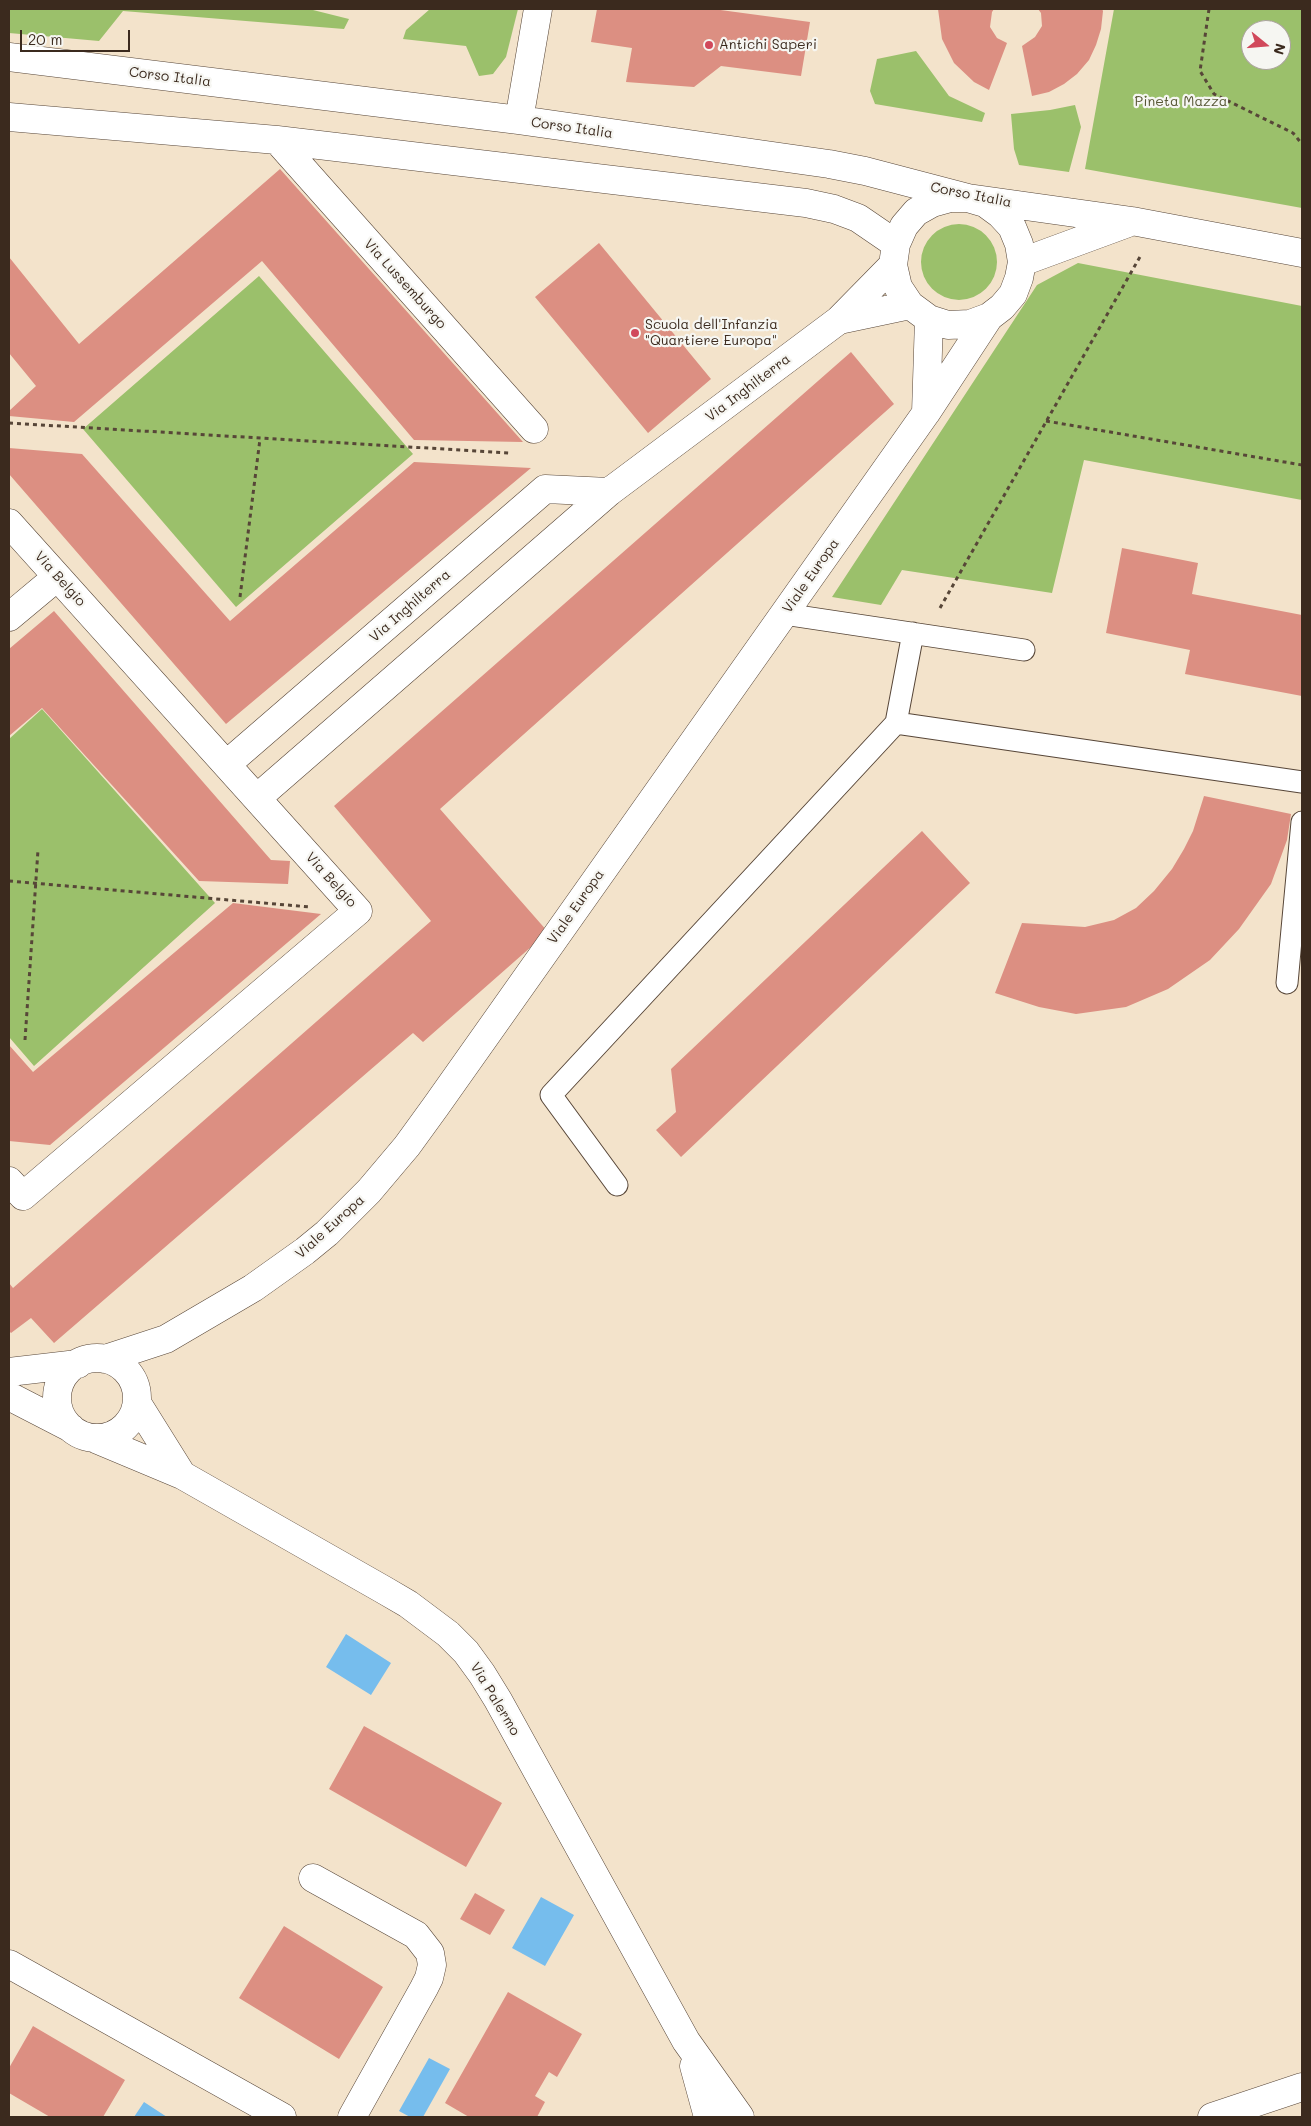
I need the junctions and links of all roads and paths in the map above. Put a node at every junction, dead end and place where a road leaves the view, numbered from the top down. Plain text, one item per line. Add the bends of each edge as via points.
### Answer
1 (538, 9) edge
2 (1210, 9) edge
3 (9, 57) edge
4 (9, 117) edge
5 (519, 120) junction
6 (276, 140) junction
7 (1302, 144) edge
8 (968, 198) junction
9 (1144, 224) junction
10 (1302, 253) edge
11 (895, 254) junction
12 (1022, 262) junction
13 (919, 312) junction
14 (989, 317) junction
15 (839, 320) junction
16 (926, 413) junction
17 (1046, 422) junction
18 (9, 423) edge
19 (534, 429) dead end
20 (260, 439) junction
21 (514, 453) dead end
22 (1302, 465) edge
23 (609, 492) junction
24 (9, 523) edge
25 (57, 576) junction
26 (240, 596) dead end
27 (784, 614) junction
28 (9, 617) edge
29 (919, 634) junction
30 (1024, 650) dead end
31 (896, 723) junction
32 (226, 764) junction
33 (1302, 782) edge
34 (257, 798) junction
35 (1302, 822) edge
36 (38, 850) dead end
37 (9, 880) edge
38 (36, 883) junction
39 (358, 911) junction
40 (1287, 983) dead end
41 (25, 1040) dead end
42 (616, 1185) dead end
43 (16, 1189) edge
44 (166, 1339) junction
45 (105, 1359) junction
46 (78, 1364) junction
47 (9, 1372) edge
48 (9, 1396) edge
49 (137, 1396) junction
50 (71, 1428) junction
51 (96, 1439) junction
52 (182, 1475) junction
53 (314, 1878) dead end
54 (9, 1964) edge
55 (686, 2041) junction
56 (1302, 2087) edge
57 (282, 2117) edge
58 (352, 2117) edge
59 (708, 2117) edge
60 (740, 2117) edge
61 (1212, 2117) edge

1 - 5 street
2 - 7 path via 1200,71 1214,94 1293,133
3 - 5 street, Corso Italia
4 - 6 street
5 - 8 street, Corso Italia via 830,164
6 - 11 street via 806,203 858,218
6 - 19 street, Via Lussemburgo
8 - 9 street, Corso Italia
8 - 11 street via 950,198 916,212 904,226
8 - 12 street via 985,203 1012,227
9 - 10 street, Corso Italia
9 - 12 street
9 - 17 path
11 - 13 street via 898,287
11 - 15 street, Via Inghilterra
12 - 14 street via 1013,294
13 - 14 street via 948,325 970,324
13 - 15 street, Via Inghilterra
13 - 16 street
14 - 16 street, Viale Europa
15 - 23 street, Via Inghilterra
16 - 27 street, Viale Europa
17 - 22 path
17 - 29 path
18 - 20 path
20 - 21 path
20 - 26 path
23 - 32 street, Via Inghilterra via 544,489
23 - 34 street, Via Inghilterra
24 - 25 street, Via Belgio
25 - 28 street
25 - 32 street, Via Belgio
27 - 29 lane
27 - 44 street, Viale Europa via 436,1106 387,1170 327,1233 290,1262 231,1302
29 - 30 lane
29 - 31 lane
31 - 33 lane
31 - 42 lane via 551,1094
32 - 34 street, Via Belgio
34 - 39 street, Via Belgio
35 - 40 lane
36 - 38 path
37 - 38 path
38 - 39 path
38 - 41 path
39 - 43 street, Via Belgio
44 - 45 street, Viale Europa
44 - 49 street, Viale Europa
45 - 46 street
45 - 49 street via 125,1369
46 - 47 street
46 - 50 street via 61,1382 58,1394 58,1407
48 - 50 street
49 - 51 street via 134,1414 128,1424 108,1438
49 - 52 street, Via Palermo
50 - 51 street via 82,1436
51 - 52 street, Via Palermo
52 - 55 street, Via Palermo via 408,1604 466,1652 498,1700
53 - 58 street via 416,1935 430,1953 432,1965 424,1988
54 - 57 street
55 - 59 street, Via Palermo
55 - 60 street, Via Palermo
56 - 61 street

